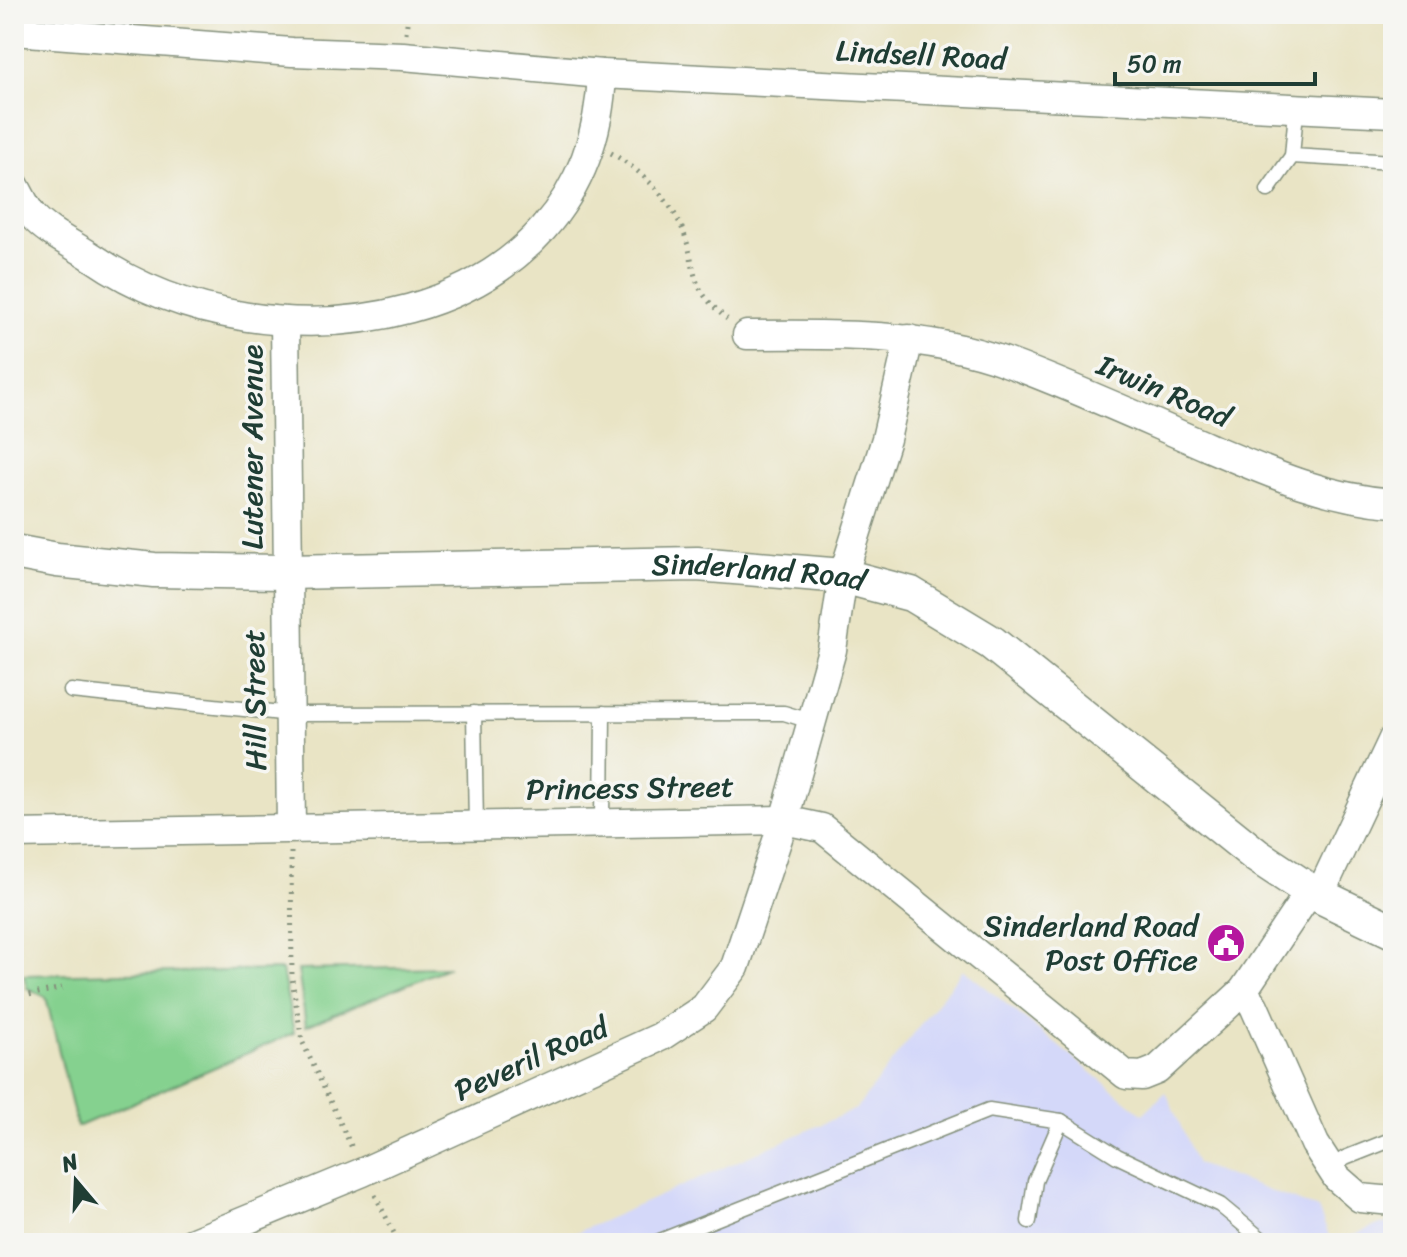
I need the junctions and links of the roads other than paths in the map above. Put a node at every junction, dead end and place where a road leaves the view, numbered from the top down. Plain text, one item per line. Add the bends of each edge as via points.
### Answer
1 (14, 31) edge
2 (602, 74) junction
3 (1296, 111) junction
4 (1393, 113) edge
5 (1292, 156) junction
6 (1393, 162) edge
7 (14, 184) edge
8 (1268, 190) dead end
9 (285, 322) junction
10 (747, 335) road end
11 (909, 339) junction
12 (1393, 503) edge
13 (14, 552) edge
14 (286, 572) junction
15 (843, 576) junction
16 (71, 691) dead end
17 (474, 713) junction
18 (603, 713) junction
19 (291, 714) junction
20 (810, 721) junction
21 (1393, 739) edge
22 (784, 820) junction
23 (602, 822) junction
24 (476, 825) junction
25 (291, 827) junction
26 (14, 834) edge
27 (1314, 893) junction
28 (1393, 931) edge
29 (1243, 991) junction
30 (1061, 1121) junction
31 (1393, 1139) edge
32 (1330, 1169) junction
33 (1393, 1201) edge
34 (1029, 1221) dead end
35 (191, 1243) edge
36 (655, 1243) edge
37 (1266, 1243) edge

1 - 2 street, Lindsell Road
2 - 3 street, Lindsell Road
2 - 9 street via 600,111 568,201 507,265 420,309 325,323
3 - 4 street, Lindsell Road
3 - 5 lane
5 - 6 lane
5 - 8 lane
7 - 9 street via 33,217 128,282 220,313
9 - 14 street, Lutener Avenue
10 - 11 street, Irwin Road
11 - 12 street, Irwin Road via 1003,361 1290,482 1352,500
11 - 15 street via 886,439
13 - 14 street, Sinderland Road via 154,570
14 - 15 street, Sinderland Road via 697,564
14 - 19 street, Hill Street
15 - 20 street, Peveril Road via 832,650
15 - 27 street, Sinderland Road via 911,594 992,643 1257,856
16 - 19 lane
17 - 18 lane
17 - 19 lane
17 - 24 lane
18 - 20 lane via 784,713
18 - 23 lane
19 - 25 street, Hill Street
20 - 22 street, Peveril Road
21 - 27 street
22 - 23 street, Princess Street
22 - 29 street, Princess Street via 822,828 1126,1075 1157,1070
22 - 35 street, Peveril Road via 735,967 704,1008 660,1037 363,1172
23 - 24 street, Princess Street
24 - 25 street, Princess Street
25 - 26 street, Princess Street
27 - 28 street, Sinderland Road
27 - 29 street
29 - 32 street
30 - 34 lane via 1035,1181
30 - 36 lane via 989,1110
30 - 37 lane via 1117,1156 1220,1205
31 - 32 lane
32 - 33 street via 1360,1198

